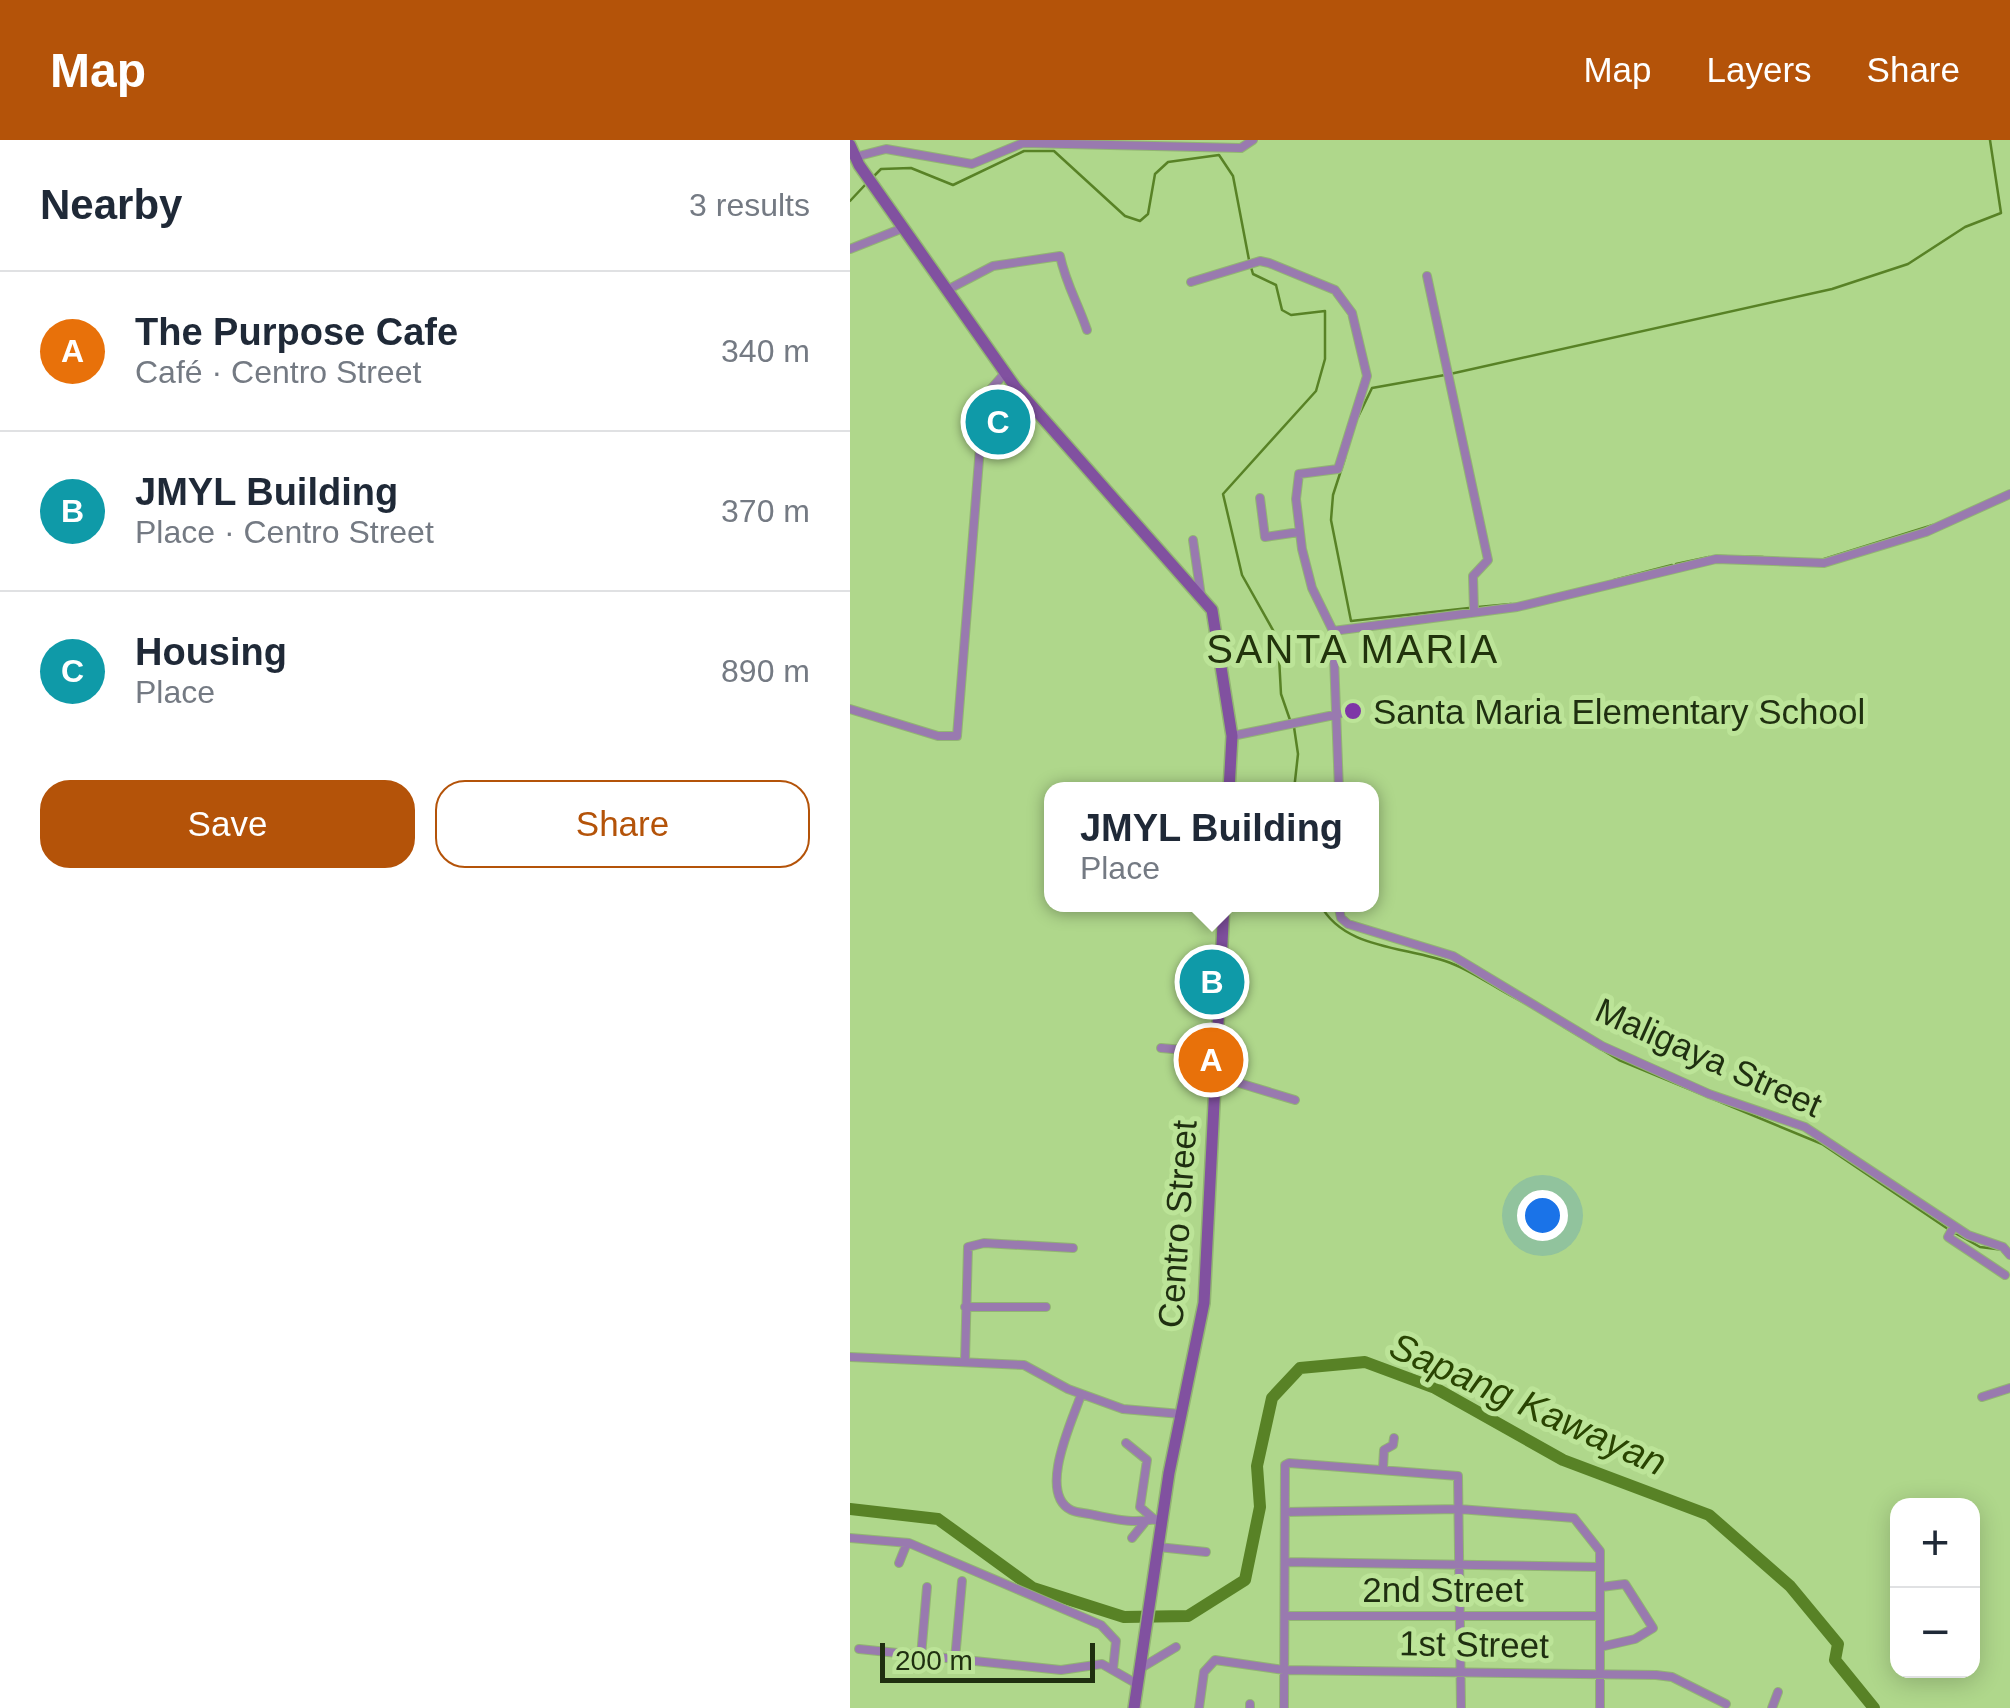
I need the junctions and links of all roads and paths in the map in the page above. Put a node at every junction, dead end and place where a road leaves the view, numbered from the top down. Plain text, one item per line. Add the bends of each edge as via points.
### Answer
1 (1253, 140) edge
2 (854, 156) edge
3 (903, 228) junction
4 (850, 249) edge
5 (1426, 276) dead end
6 (1192, 282) dead end
7 (948, 290) junction
8 (1087, 330) dead end
9 (1005, 373) junction
10 (2010, 494) edge
11 (1260, 498) dead end
12 (1299, 532) junction
13 (1193, 540) dead end
14 (1201, 596) junction
15 (1474, 611) junction
16 (1333, 631) junction
17 (850, 710) edge
18 (1338, 714) junction
19 (1232, 736) junction
20 (1229, 782) edge
21 (1338, 782) edge
22 (1224, 912) edge
23 (1339, 912) edge
24 (1161, 1048) dead end
25 (1218, 1053) junction
26 (1216, 1076) junction
27 (1295, 1100) dead end
28 (1952, 1228) junction
29 (1073, 1248) dead end
30 (2007, 1252) edge
31 (2005, 1275) dead end
32 (965, 1308) junction
33 (1046, 1308) dead end
34 (850, 1357) edge
35 (965, 1360) junction
36 (2010, 1388) edge
37 (1082, 1395) junction
38 (1982, 1397) dead end
39 (1181, 1414) junction
40 (1394, 1438) dead end
41 (1126, 1443) dead end
42 (1383, 1468) junction
43 (1460, 1509) junction
44 (1286, 1512) junction
45 (1154, 1521) junction
46 (850, 1538) edge
47 (1132, 1538) dead end
48 (907, 1543) junction
49 (1158, 1547) junction
50 (1206, 1552) dead end
51 (899, 1562) dead end
52 (1286, 1562) junction
53 (1460, 1562) junction
54 (1600, 1567) junction
55 (962, 1581) dead end
56 (927, 1588) dead end
57 (1601, 1588) junction
58 (1285, 1616) junction
59 (1600, 1616) junction
60 (1460, 1618) junction
61 (1600, 1647) junction
62 (1176, 1648) dead end
63 (859, 1649) dead end
64 (921, 1656) junction
65 (954, 1659) junction
66 (1140, 1666) junction
67 (1113, 1669) junction
68 (1284, 1670) junction
69 (1460, 1670) junction
70 (1600, 1672) junction
71 (1138, 1684) junction
72 (1778, 1692) dead end
73 (1726, 1704) dead end
74 (1134, 1708) edge
75 (1199, 1708) edge
76 (1284, 1708) edge
77 (1460, 1708) edge
78 (1600, 1708) edge
79 (1772, 1708) edge

1 - 2 street via 1241,148 1016,144 972,164 886,149
2 - 3 street
3 - 4 street
3 - 7 street
5 - 15 street via 1488,560 1473,576
6 - 12 street via 1252,264 1277,266 1341,295 1352,313 1366,387 1338,469 1298,476
7 - 8 street via 993,266 1060,256 1062,278
7 - 9 street
9 - 14 street
9 - 17 street via 984,397 957,736
10 - 15 street via 1926,532 1824,562 1716,559 1551,600
11 - 12 street via 1265,537
12 - 16 street via 1310,581
13 - 14 street
14 - 19 street via 1218,624
15 - 16 street
16 - 18 street
18 - 19 street
18 - 21 street
19 - 20 street
22 - 25 street, Centro Street
23 - 28 street, Maligaya Street via 1348,924 1454,956 1602,1046 1805,1127
24 - 25 street
25 - 26 street, Centro Street
26 - 27 street
26 - 39 street, Centro Street via 1207,1280
28 - 30 street, Maligaya Street
28 - 31 street via 1953,1242
29 - 32 street via 970,1245
32 - 33 street
32 - 35 street
34 - 35 street
35 - 37 street via 1031,1367
36 - 38 street
37 - 39 street via 1123,1409
37 - 45 street via 1060,1446 1062,1501 1069,1510
39 - 45 street, Centro Street
40 - 42 street via 1384,1450
41 - 45 street via 1147,1460 1140,1507
42 - 43 street via 1454,1474
42 - 44 street via 1284,1466
43 - 44 street
43 - 53 street
43 - 54 street via 1574,1518 1599,1548
44 - 52 street
45 - 47 street
45 - 49 street, Centro Street
46 - 48 street
48 - 51 street
48 - 67 street via 1108,1629 1118,1652
49 - 50 street
49 - 66 street, Centro Street
52 - 53 street
52 - 58 street
53 - 54 street
53 - 60 street
54 - 57 street
55 - 65 street
56 - 64 street
57 - 59 street
57 - 61 street via 1624,1584 1653,1628 1636,1640
58 - 60 street, 2nd Street
58 - 68 street
59 - 60 street, 2nd Street
59 - 61 street
60 - 69 street
61 - 70 street
62 - 66 street
63 - 64 street
64 - 65 street
65 - 67 street
66 - 71 street, Centro Street
67 - 71 street
68 - 69 street, 1st Street
68 - 75 street, 1st Street via 1215,1660 1204,1672
68 - 76 street
69 - 70 street, 1st Street
69 - 77 street
70 - 73 street, 1st Street via 1672,1677
70 - 78 street
71 - 74 street, Centro Street
72 - 79 street

